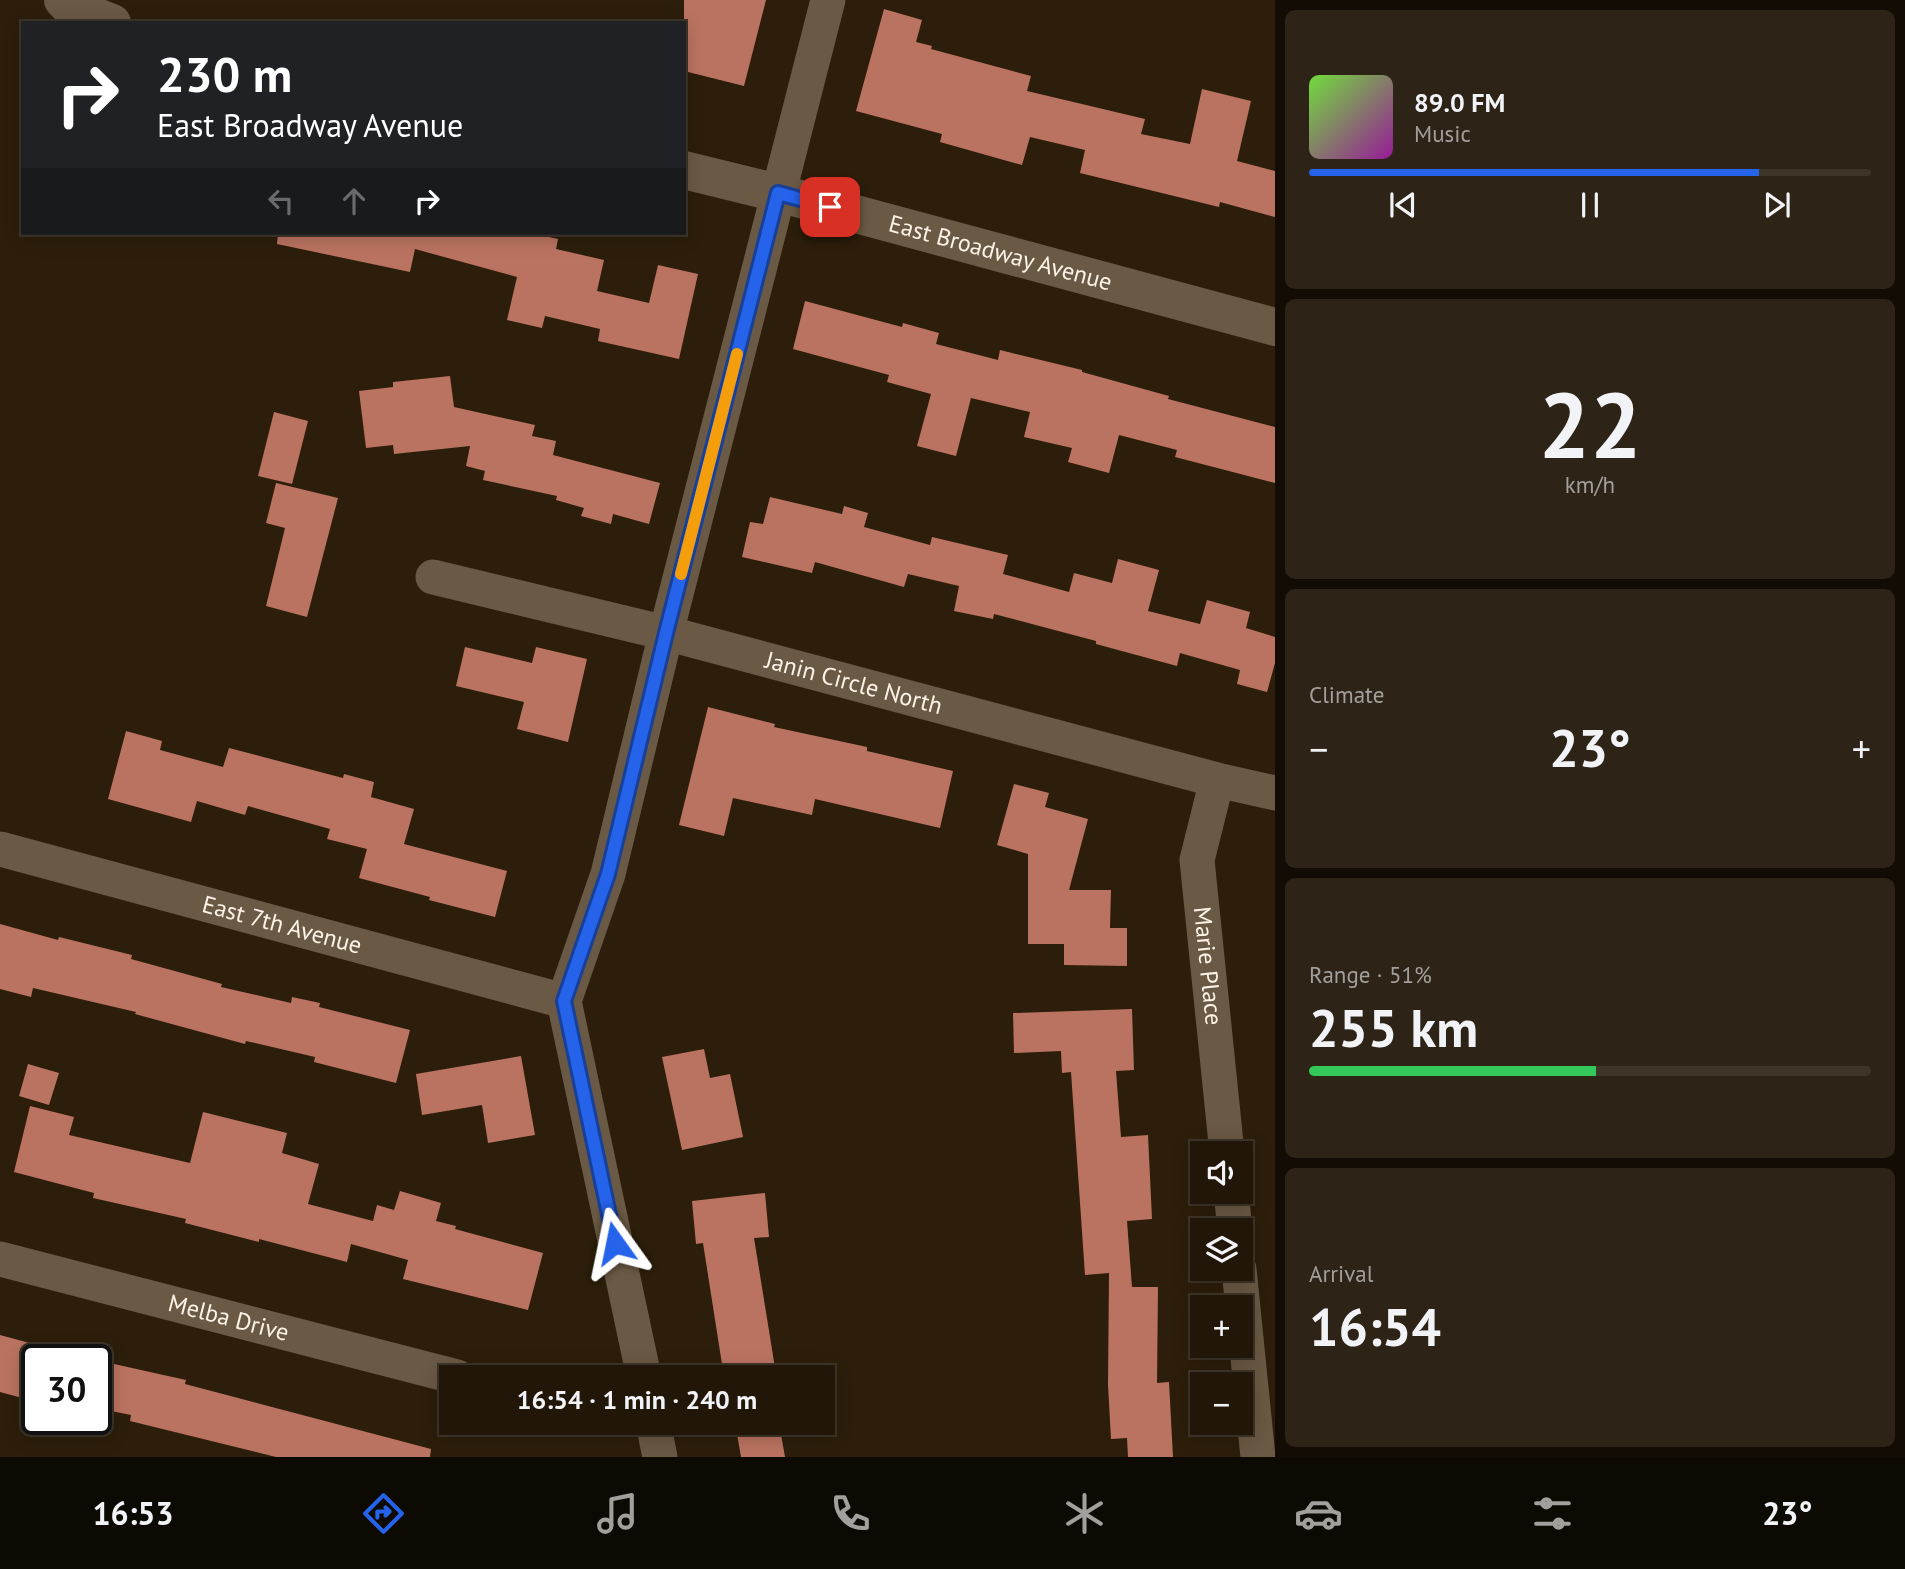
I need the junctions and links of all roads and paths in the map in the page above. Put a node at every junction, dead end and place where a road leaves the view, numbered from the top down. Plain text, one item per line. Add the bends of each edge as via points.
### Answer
1 (62, 0) edge
2 (828, 0) edge
3 (107, 21) edge
4 (686, 170) edge
5 (778, 193) junction
6 (1275, 327) edge
7 (433, 577) dead end
8 (666, 633) junction
9 (1217, 780) junction
10 (1275, 793) edge
11 (0, 849) edge
12 (564, 1001) junction
13 (1226, 1141) edge
14 (0, 1259) edge
15 (1240, 1281) edge
16 (641, 1365) edge
17 (439, 1372) edge
18 (655, 1435) edge
19 (660, 1457) edge
20 (1258, 1457) edge

1 - 3 street
2 - 5 street
4 - 5 street, East Broadway Avenue
5 - 6 street, East Broadway Avenue
5 - 8 street
7 - 8 street, Janin Circle North
8 - 9 street, Janin Circle North
8 - 12 street via 608,874
9 - 10 street, Janin Circle North
9 - 13 street, Marie Place via 1197,860
11 - 12 street, East 7th Avenue
12 - 16 street
14 - 17 street, Melba Drive
15 - 20 street
18 - 19 street

